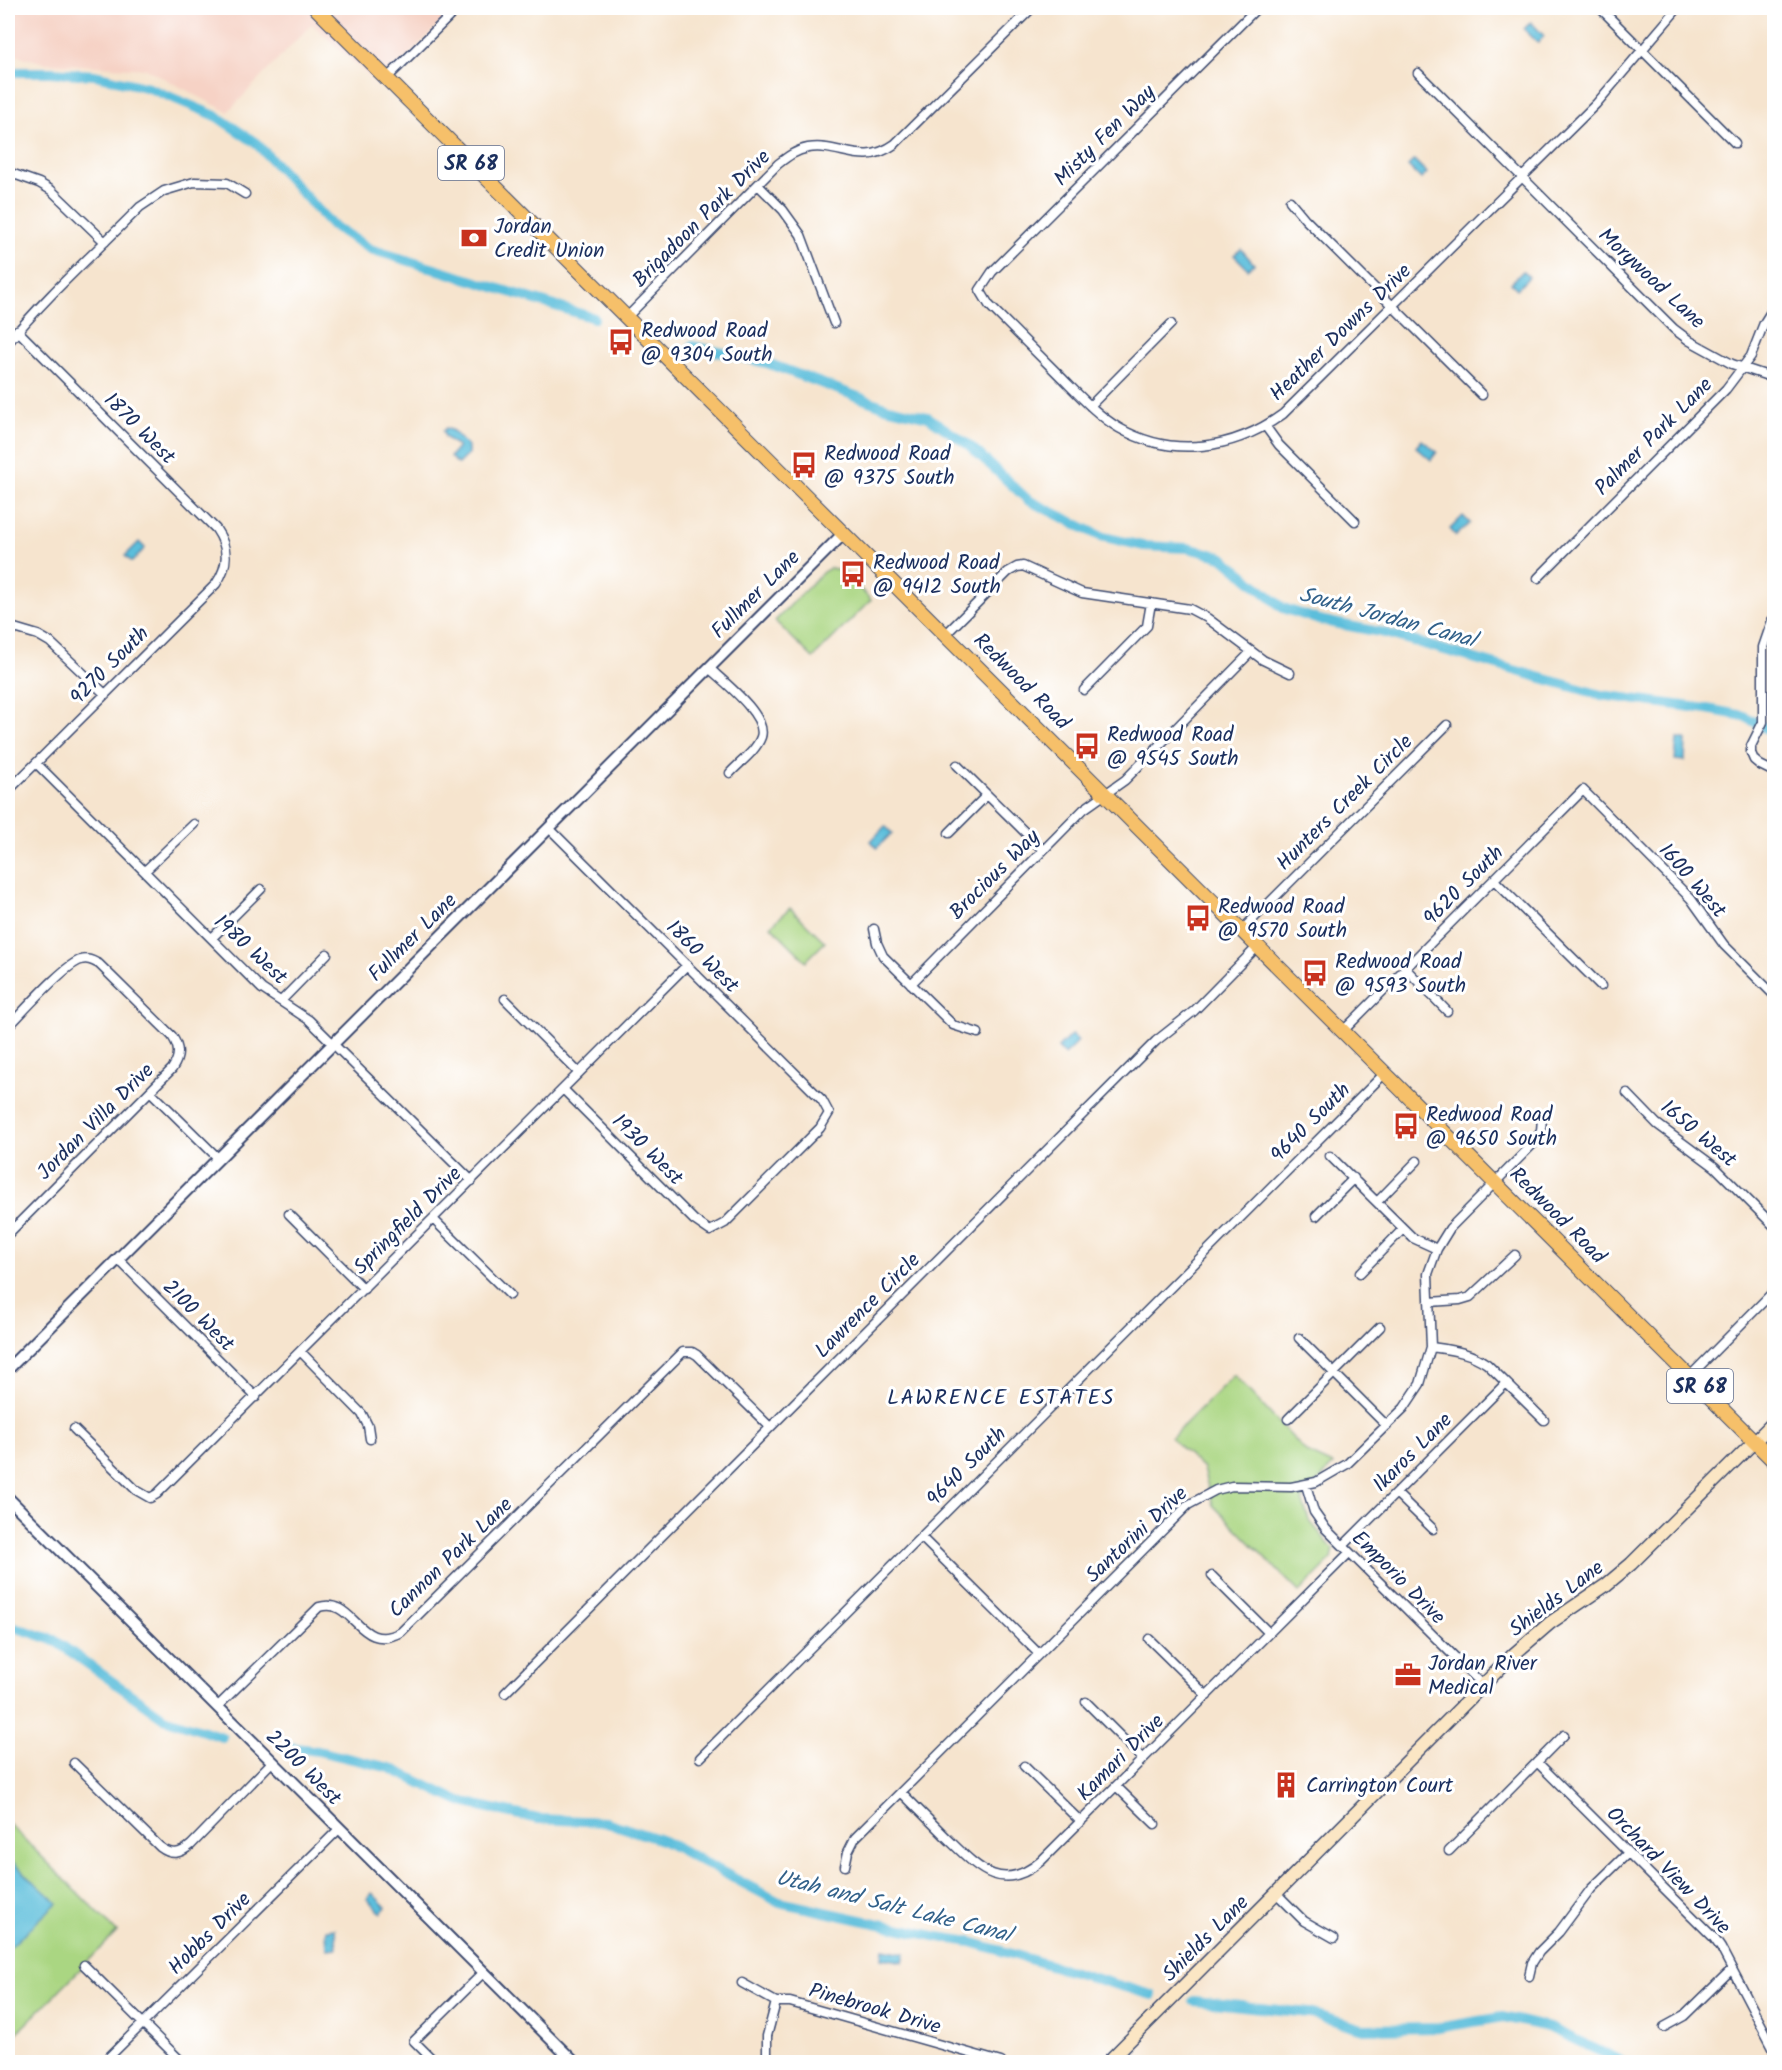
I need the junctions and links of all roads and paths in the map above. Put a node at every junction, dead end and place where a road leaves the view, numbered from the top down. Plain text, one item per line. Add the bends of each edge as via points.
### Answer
1 (316, 8) edge
2 (458, 8) edge
3 (1032, 8) edge
4 (1257, 8) edge
5 (1600, 8) edge
6 (1678, 8) edge
7 (1642, 49) junction
8 (1418, 73) dead end
9 (387, 78) junction
10 (1735, 142) dead end
11 (8, 172) edge
12 (1522, 177) junction
13 (758, 185) junction
14 (245, 194) dead end
15 (1290, 201) dead end
16 (105, 242) junction
17 (980, 290) joint
18 (1392, 306) junction
19 (1774, 307) edge
20 (627, 317) junction
21 (834, 323) dead end
22 (1171, 324) dead end
23 (17, 330) junction
24 (8, 343) edge
25 (1743, 368) junction
26 (1774, 378) edge
27 (1482, 395) dead end
28 (1090, 406) junction
29 (1266, 427) junction
30 (1355, 521) dead end
31 (844, 533) junction
32 (227, 559) joint
33 (1538, 578) dead end
34 (1151, 603) junction
35 (1774, 615) edge
36 (11, 627) dead end
37 (945, 635) junction
38 (1251, 652) junction
39 (709, 668) junction
40 (1290, 673) dead end
41 (1084, 690) dead end
42 (105, 694) junction
43 (1447, 725) dead end
44 (36, 763) junction
45 (957, 765) dead end
46 (730, 772) dead end
47 (1774, 772) edge
48 (1583, 790) joint
49 (8, 791) edge
50 (987, 795) junction
51 (1106, 795) junction
52 (194, 824) dead end
53 (549, 828) junction
54 (949, 833) dead end
55 (1043, 850) junction
56 (145, 872) junction
57 (1494, 880) junction
58 (261, 889) dead end
59 (874, 929) dead end
60 (1242, 930) junction
61 (212, 938) junction
62 (1258, 946) junction
63 (327, 954) dead end
64 (687, 966) junction
65 (1405, 968) junction
66 (911, 984) junction
67 (1601, 986) dead end
68 (1774, 995) edge
69 (505, 999) dead end
70 (281, 1001) junction
71 (1447, 1011) dead end
72 (8, 1027) edge
73 (1343, 1031) junction
74 (978, 1033) dead end
75 (333, 1043) junction
76 (579, 1073) junction
77 (1385, 1073) junction
78 (563, 1089) junction
79 (150, 1090) junction
80 (1627, 1093) dead end
81 (1542, 1118) dead end
82 (1330, 1156) dead end
83 (218, 1158) junction
84 (1417, 1161) dead end
85 (1354, 1178) junction
86 (472, 1181) junction
87 (1496, 1183) junction
88 (1377, 1202) junction
89 (289, 1214) dead end
90 (1316, 1216) dead end
91 (434, 1219) junction
92 (1774, 1226) edge
93 (1403, 1229) junction
94 (710, 1231) joint
95 (8, 1234) edge
96 (1437, 1249) junction
97 (1515, 1255) dead end
98 (118, 1259) junction
99 (1360, 1273) dead end
100 (364, 1289) junction
101 (1774, 1292) edge
102 (510, 1295) dead end
103 (1429, 1302) junction
104 (1380, 1327) dead end
105 (1299, 1338) dead end
106 (1431, 1347) junction
107 (301, 1352) junction
108 (8, 1369) edge
109 (1334, 1373) junction
110 (1690, 1376) junction
111 (1506, 1383) junction
112 (256, 1397) junction
113 (1288, 1419) dead end
114 (1544, 1420) dead end
115 (1774, 1422) edge
116 (1387, 1426) junction
117 (770, 1427) junction
118 (74, 1429) dead end
119 (370, 1439) dead end
120 (1755, 1442) junction
121 (1774, 1461) edge
122 (1306, 1485) junction
123 (1396, 1493) junction
124 (8, 1498) edge
125 (1433, 1529) dead end
126 (921, 1537) junction
127 (1346, 1550) junction
128 (1212, 1576) dead end
129 (1269, 1633) junction
130 (1149, 1639) dead end
131 (1039, 1654) junction
132 (1483, 1685) junction
133 (505, 1693) dead end
134 (1206, 1696) junction
135 (1086, 1702) dead end
136 (217, 1707) junction
137 (1564, 1735) dead end
138 (700, 1758) dead end
139 (1143, 1759) junction
140 (272, 1762) junction
141 (1537, 1762) junction
142 (74, 1763) dead end
143 (1024, 1766) dead end
144 (1116, 1786) junction
145 (901, 1792) junction
146 (1081, 1822) junction
147 (1155, 1824) dead end
148 (339, 1828) junction
149 (1449, 1851) dead end
150 (1628, 1853) junction
151 (845, 1866) dead end
152 (1276, 1893) junction
153 (1334, 1938) dead end
154 (84, 1965) dead end
155 (1732, 1968) junction
156 (483, 1973) junction
157 (1529, 1976) dead end
158 (742, 1983) dead end
159 (776, 2002) junction
160 (143, 2024) junction
161 (1664, 2027) dead end
162 (1774, 2049) edge
163 (104, 2062) edge
164 (182, 2062) edge
165 (435, 2062) edge
166 (574, 2062) edge
167 (767, 2062) edge
168 (1001, 2062) edge
169 (1108, 2062) edge

1 - 9 main road, Redwood Road / SR 68
2 - 9 street
3 - 13 street, Brigadoon Park Drive via 884,152 861,155 807,148 778,164
4 - 17 street, Misty Fen Way via 992,272
5 - 7 street
6 - 7 street, Heather Downs Drive
7 - 10 street
7 - 12 street, Heather Downs Drive via 1596,104
8 - 12 street, Morywood Lane
9 - 20 main road, Redwood Road / SR 68
11 - 16 street via 51,190
12 - 18 street, Heather Downs Drive
12 - 25 street, Morywood Lane via 1674,329 1715,356
13 - 20 street, Brigadoon Park Drive
13 - 21 street via 801,235
14 - 16 street via 222,182 175,186 148,200
15 - 18 street
16 - 23 street
17 - 28 street, Heather Downs Drive via 989,305
18 - 27 street
18 - 29 street, Heather Downs Drive via 1300,399
19 - 25 street, Palmer Park Lane
20 - 31 main road, Redwood Road / SR 68
22 - 28 street
23 - 24 street
23 - 32 street, 1870 West via 216,529
25 - 26 street, Morywood Lane
25 - 33 street, Palmer Park Lane via 1726,390
28 - 29 street, Heather Downs Drive via 1134,435 1179,447 1212,446
29 - 30 street
31 - 37 main road, Redwood Road / SR 68
31 - 39 street, Fullmer Lane
32 - 42 street, 9270 South via 216,584
34 - 37 street via 1082,593 1029,568 1017,567
34 - 38 street via 1198,613
34 - 41 street via 1147,626
35 - 47 street via 1763,647 1761,725 1751,746 1754,760
36 - 42 street via 50,642
37 - 51 main road, Redwood Road / SR 68
38 - 40 street
38 - 51 street, Brocious Way
39 - 46 street via 754,711 762,727 758,743
39 - 53 street, Fullmer Lane
42 - 44 street, 9270 South
43 - 60 street, Hunters Creek Circle
44 - 49 street, 9270 South
44 - 56 street, 1980 West
45 - 50 street
48 - 57 street, 9620 South
48 - 68 street, 1600 West via 1691,899 1724,945
50 - 54 street
50 - 55 street
51 - 55 street, Brocious Way via 1084,809
51 - 60 main road, Redwood Road / SR 68
52 - 56 street
53 - 64 street, 1860 West
53 - 75 street, Fullmer Lane
55 - 66 street, Brocious Way
56 - 61 street, 1980 West
57 - 65 street, 9620 South
57 - 67 street
58 - 61 street
59 - 66 street via 883,956
60 - 62 main road, Redwood Road / SR 68
61 - 70 street, 1980 West via 262,988
62 - 73 main road, Redwood Road / SR 68
62 - 117 street, Lawrence Circle via 1194,1011 1156,1041
63 - 70 street
64 - 76 street, Springfield Drive
64 - 94 street, 1860 West via 822,1100 829,1113 820,1128 725,1223
65 - 71 street
65 - 73 street, 9620 South
66 - 74 street via 953,1025
69 - 76 street
70 - 75 street, 1980 West
72 - 79 street, Jordan Villa Drive via 67,968 86,959 99,964 176,1042 179,1056 172,1069
73 - 77 main road, Redwood Road / SR 68
75 - 83 street, Fullmer Lane
75 - 86 street, 1980 West
76 - 78 street, Springfield Drive
77 - 87 main road, Redwood Road / SR 68
77 - 126 street, 9640 South
78 - 86 street, Springfield Drive
78 - 94 street, 1930 West via 694,1220
79 - 83 street
79 - 95 street, Jordan Villa Drive
80 - 92 street, 1650 West via 1657,1124 1715,1167
81 - 87 street, Santorini Drive via 1535,1142
82 - 85 street
83 - 98 street, Fullmer Lane
84 - 88 street
85 - 88 street
85 - 90 street
86 - 91 street, Springfield Drive
87 - 96 street, Santorini Drive via 1450,1228
87 - 110 main road, Redwood Road / SR 68
88 - 93 street
89 - 100 street
91 - 100 street, Springfield Drive
91 - 102 street
93 - 96 street
93 - 99 street
96 - 103 street, Santorini Drive via 1428,1274
97 - 103 street via 1475,1294 1460,1300
98 - 108 street, Fullmer Lane
98 - 112 street, 2100 West
100 - 107 street, Springfield Drive
101 - 110 street
103 - 106 street, Santorini Drive
104 - 109 street
105 - 109 street
106 - 111 street via 1476,1357
106 - 116 street, Santorini Drive via 1420,1384
107 - 112 street, Springfield Drive
107 - 119 street via 362,1414 369,1426
109 - 113 street
109 - 116 street
110 - 120 main road, Redwood Road / SR 68
111 - 114 street
111 - 123 street, Ikaros Lane
112 - 118 street, Springfield Drive via 164,1489 150,1498 136,1490
115 - 120 main road, Shields Lane
116 - 122 street, Santorini Drive via 1347,1464
117 - 133 street, Lawrence Circle
117 - 136 street, Cannon Park Lane via 697,1355 687,1351 678,1355 401,1632 390,1637 372,1636 337,1607 319,1607
120 - 121 main road, Redwood Road / SR 68
120 - 132 main road, Shields Lane via 1631,1564 1543,1629
122 - 127 street, Emporio Drive via 1317,1518
122 - 131 street, Santorini Drive via 1232,1486 1201,1496 1176,1515
123 - 125 street
123 - 127 street, Ikaros Lane
124 - 136 street, 2200 West
126 - 131 street
126 - 138 street, 9640 South
127 - 129 street, Kamari Drive
127 - 132 street, Emporio Drive
128 - 129 street
129 - 134 street, Kamari Drive
130 - 134 street
131 - 145 street, Santorini Drive
132 - 152 main road, Shields Lane
134 - 139 street, Kamari Drive
135 - 139 street
136 - 140 street, 2200 West
137 - 141 street
139 - 144 street, Kamari Drive
140 - 142 street via 191,1845 173,1854 160,1847
140 - 148 street, 2200 West
141 - 149 street
141 - 150 street, Orchard View Drive
143 - 146 street
144 - 146 street, Kamari Drive
144 - 147 street
145 - 146 street, Kamari Drive via 972,1863 999,1876 1018,1875 1034,1867
145 - 151 street, Santorini Drive via 855,1838
148 - 156 street, 2200 West
148 - 160 street, Hobbs Drive
150 - 155 street, Orchard View Drive via 1714,1938
150 - 157 street via 1539,1952
152 - 153 street via 1304,1921
152 - 169 main road, Shields Lane
154 - 160 street
155 - 161 street via 1684,2016
155 - 162 street, Orchard View Drive
156 - 165 street via 414,2041
156 - 166 street, 2200 West
158 - 159 street, Pinebrook Drive
159 - 167 street via 767,2036
159 - 168 street, Pinebrook Drive via 790,2002
160 - 163 street, Hobbs Drive
160 - 164 street

